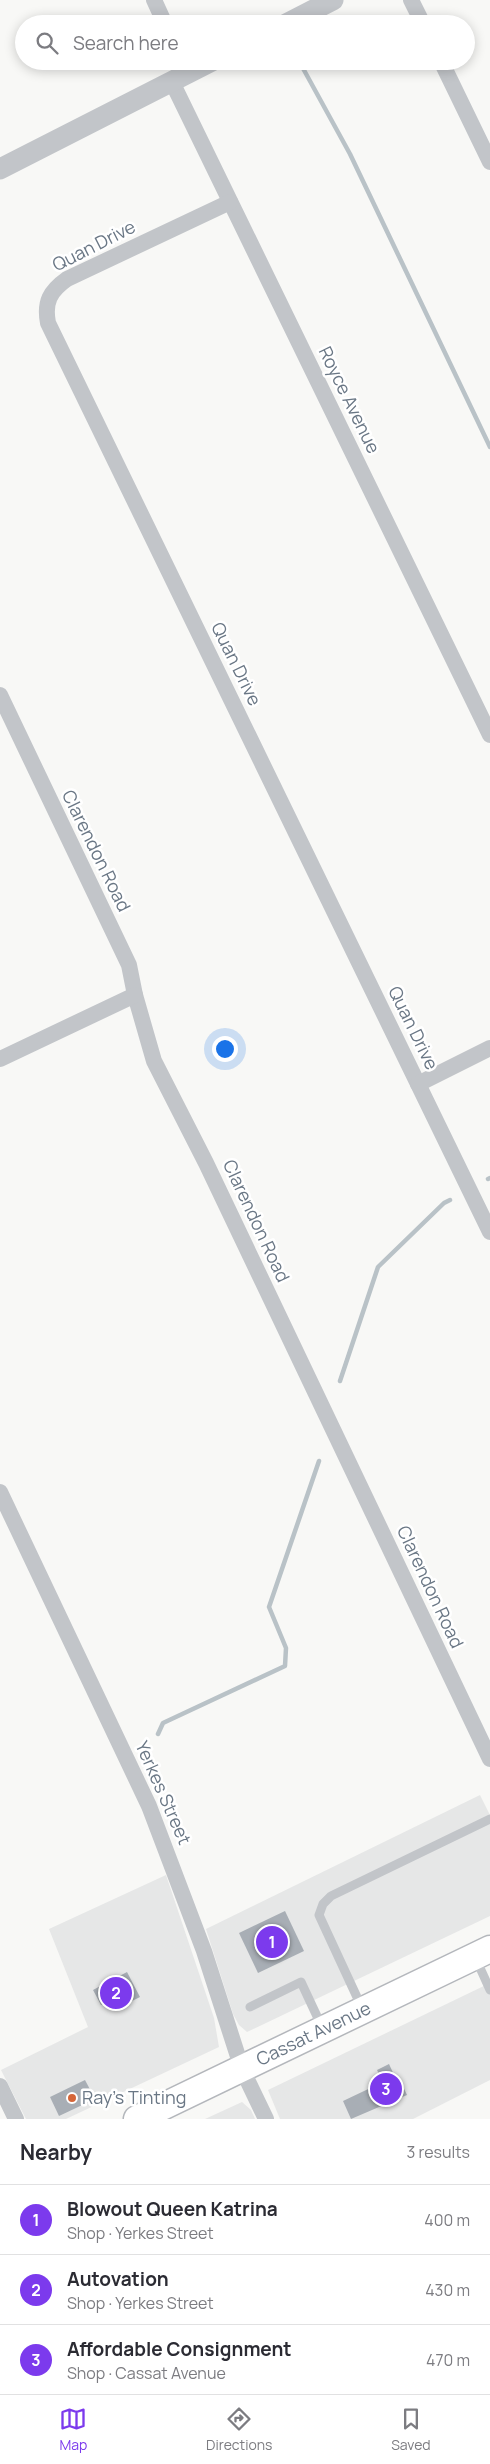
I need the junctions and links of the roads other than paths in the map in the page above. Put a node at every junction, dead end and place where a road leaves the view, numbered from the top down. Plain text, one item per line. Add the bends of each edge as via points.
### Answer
1 (154, 0) edge
2 (333, 0) edge
3 (411, 0) edge
4 (161, 15) edge
5 (304, 15) edge
6 (418, 15) edge
7 (445, 70) edge
8 (181, 72) edge
9 (490, 162) edge
10 (0, 168) edge
11 (230, 202) junction
12 (0, 696) edge
13 (490, 735) edge
14 (134, 995) junction
15 (490, 1048) edge
16 (0, 1058) edge
17 (418, 1084) junction
18 (490, 1232) edge
19 (0, 1492) edge
20 (490, 1759) edge
21 (490, 1819) edge
22 (482, 1953) edge
23 (490, 1990) edge
24 (250, 2007) dead end
25 (363, 2010) junction
26 (324, 2030) junction
27 (242, 2069) junction
28 (0, 2086) edge
29 (16, 2119) edge
30 (137, 2119) edge
31 (266, 2119) edge

1 - 4 street
2 - 5 street
3 - 6 street
7 - 9 street
8 - 10 street
8 - 11 street, Royce Avenue
11 - 13 street, Royce Avenue
11 - 17 street, Quan Drive via 67,279 49,297 48,323
12 - 14 street, Clarendon Road via 129,966
14 - 16 street
14 - 20 street, Clarendon Road via 154,1061 206,1163
15 - 17 street
17 - 18 street, Quan Drive
19 - 27 street, Yerkes Street via 149,1806 198,1935
21 - 25 lane via 331,1896 323,1904 319,1915
22 - 23 lane
22 - 25 main road, Cassat Avenue
24 - 26 lane via 301,1982
25 - 26 main road, Cassat Avenue
26 - 27 main road, Cassat Avenue
27 - 30 main road, Cassat Avenue
27 - 31 street, Yerkes Street
28 - 29 street

